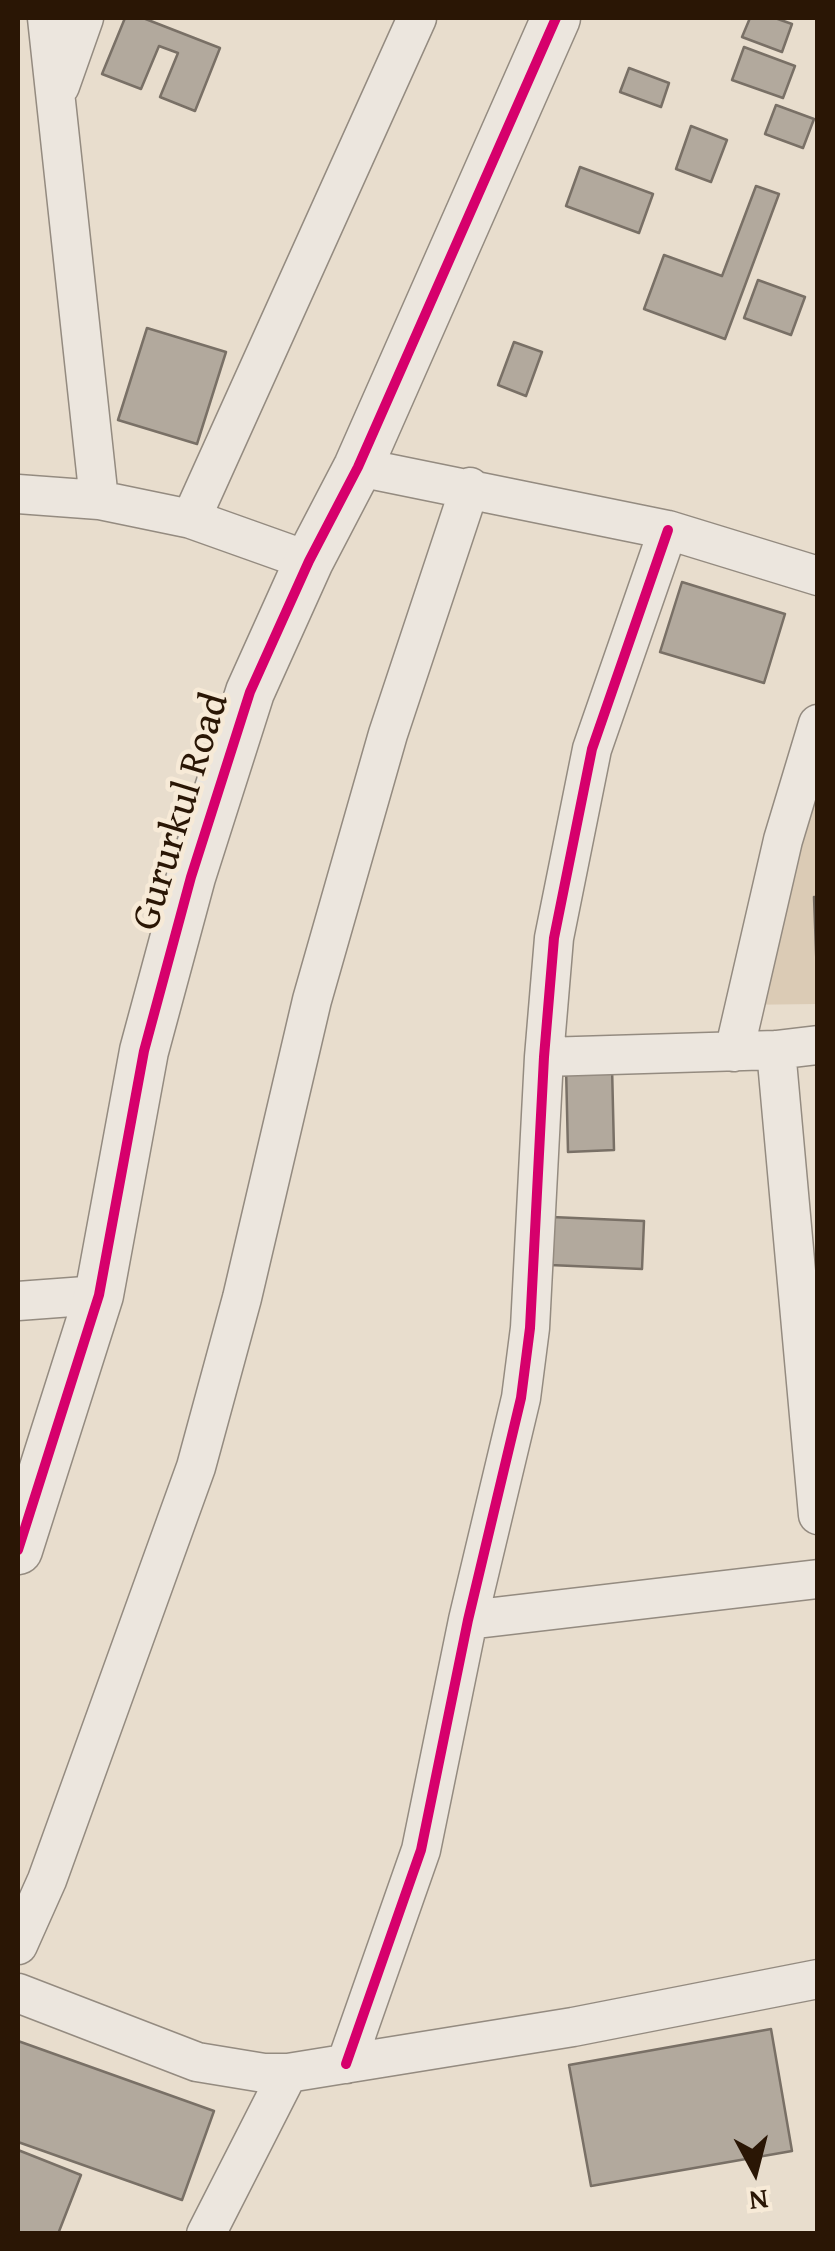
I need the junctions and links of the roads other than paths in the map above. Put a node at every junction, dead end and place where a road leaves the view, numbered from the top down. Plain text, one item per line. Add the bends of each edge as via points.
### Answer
1 (47, 18) edge
2 (84, 18) edge
3 (417, 18) edge
4 (556, 18) edge
5 (57, 92) junction
6 (358, 467) junction
7 (470, 487) junction
8 (18, 494) edge
9 (99, 500) junction
10 (191, 519) junction
11 (668, 530) junction
12 (309, 561) junction
13 (818, 576) edge
14 (818, 724) edge
15 (818, 1045) edge
16 (776, 1050) junction
17 (734, 1052) junction
18 (544, 1058) junction
19 (99, 1295) junction
20 (18, 1301) edge
21 (818, 1515) edge
22 (18, 1550) edge
23 (818, 1579) edge
24 (468, 1620) junction
25 (18, 1945) edge
26 (818, 1979) edge
27 (18, 1993) edge
28 (346, 2064) junction
29 (288, 2072) junction
30 (206, 2234) edge

1 - 5 street
2 - 5 street
3 - 10 street
4 - 6 street, Gururkul Road
5 - 9 street
6 - 7 street
6 - 12 street, Gururkul Road
7 - 11 street
7 - 25 street via 388,734 318,981 196,1466
8 - 9 street
9 - 10 street
10 - 12 street
11 - 13 street
11 - 18 street via 592,749 554,938
12 - 19 street, Gururkul Road via 250,692 190,877 144,1051
14 - 17 street via 783,840
15 - 16 street
16 - 17 street
16 - 21 street
17 - 18 street
18 - 24 street via 528,1345
19 - 20 street
19 - 22 street, Gururkul Road
23 - 24 street
24 - 28 street via 421,1850
26 - 28 street
27 - 29 street via 197,2062
28 - 29 street
29 - 30 street

